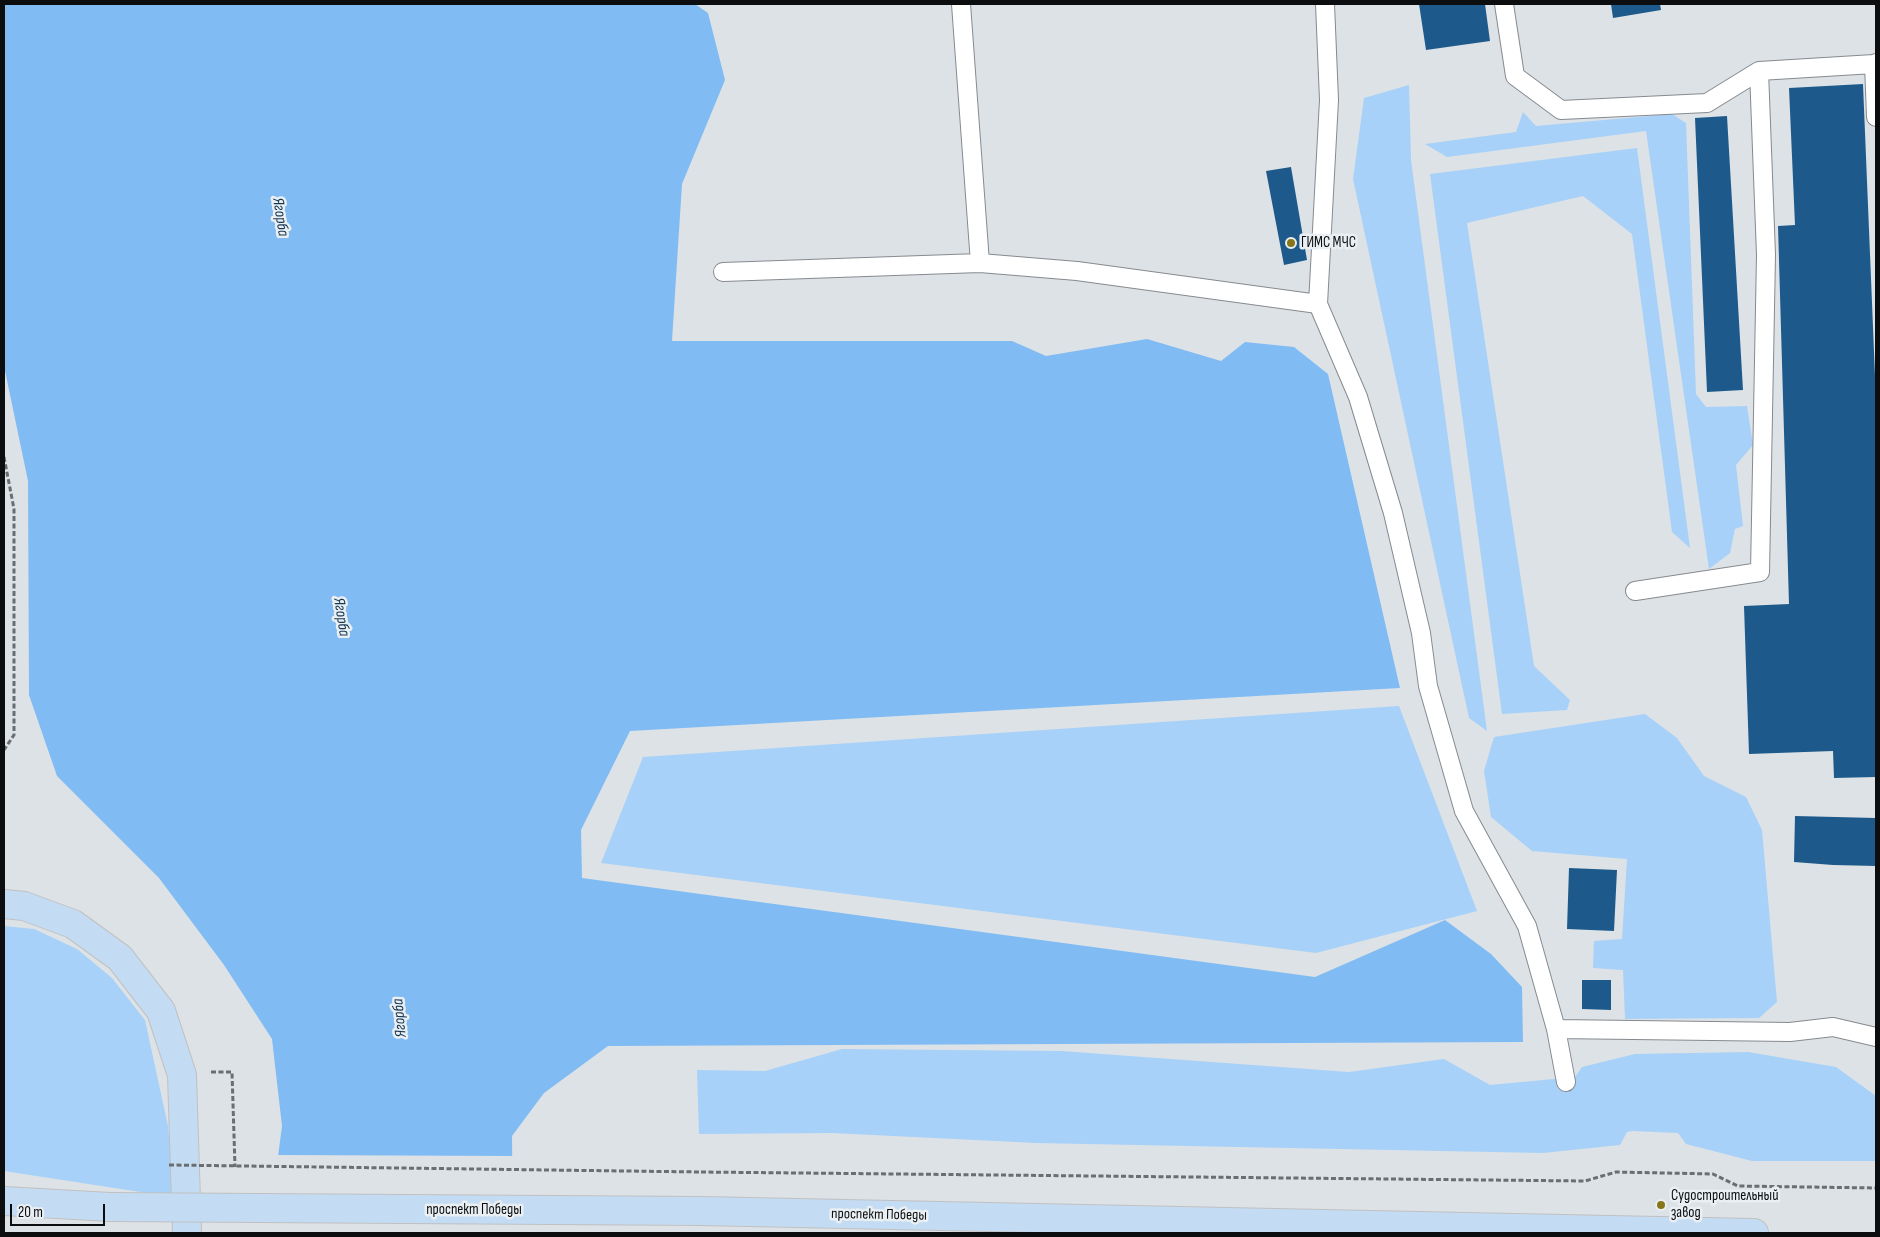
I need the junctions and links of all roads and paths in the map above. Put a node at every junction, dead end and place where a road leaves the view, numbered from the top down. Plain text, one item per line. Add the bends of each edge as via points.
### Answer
1 (961, 4) edge
2 (1325, 4) edge
3 (1504, 4) edge
4 (1875, 64) edge
5 (1760, 71) junction
6 (1876, 117) edge
7 (980, 264) junction
8 (723, 272) dead end
9 (1318, 304) junction
10 (4, 457) edge
11 (1635, 591) dead end
12 (4, 750) edge
13 (4, 904) edge
14 (1556, 1029) junction
15 (1876, 1037) edge
16 (211, 1072) dead end
17 (1566, 1082) dead end
18 (169, 1165) dead end
19 (234, 1166) junction
20 (1876, 1188) edge
21 (4, 1201) edge
22 (187, 1233) edge
23 (1754, 1233) edge

1 - 7 lane
2 - 9 lane via 1329,100
3 - 5 lane via 1514,76 1561,110 1707,103
4 - 5 lane
4 - 6 lane
5 - 11 lane via 1766,255 1760,572
7 - 8 lane
7 - 9 lane via 1077,271
9 - 14 lane via 1358,397 1393,513 1421,633 1428,686 1464,811 1527,926
10 - 12 path via 14,509 14,735
13 - 22 main road via 24,906 73,924 120,958 161,1012 182,1075
14 - 15 lane via 1790,1032 1833,1027
14 - 17 lane
16 - 19 path via 232,1072
18 - 19 path, bridge
19 - 20 path, bridge via 1585,1181 1626,1172 1713,1174 1738,1186
21 - 23 main road, проспект Победы, bridge via 110,1207 701,1211

